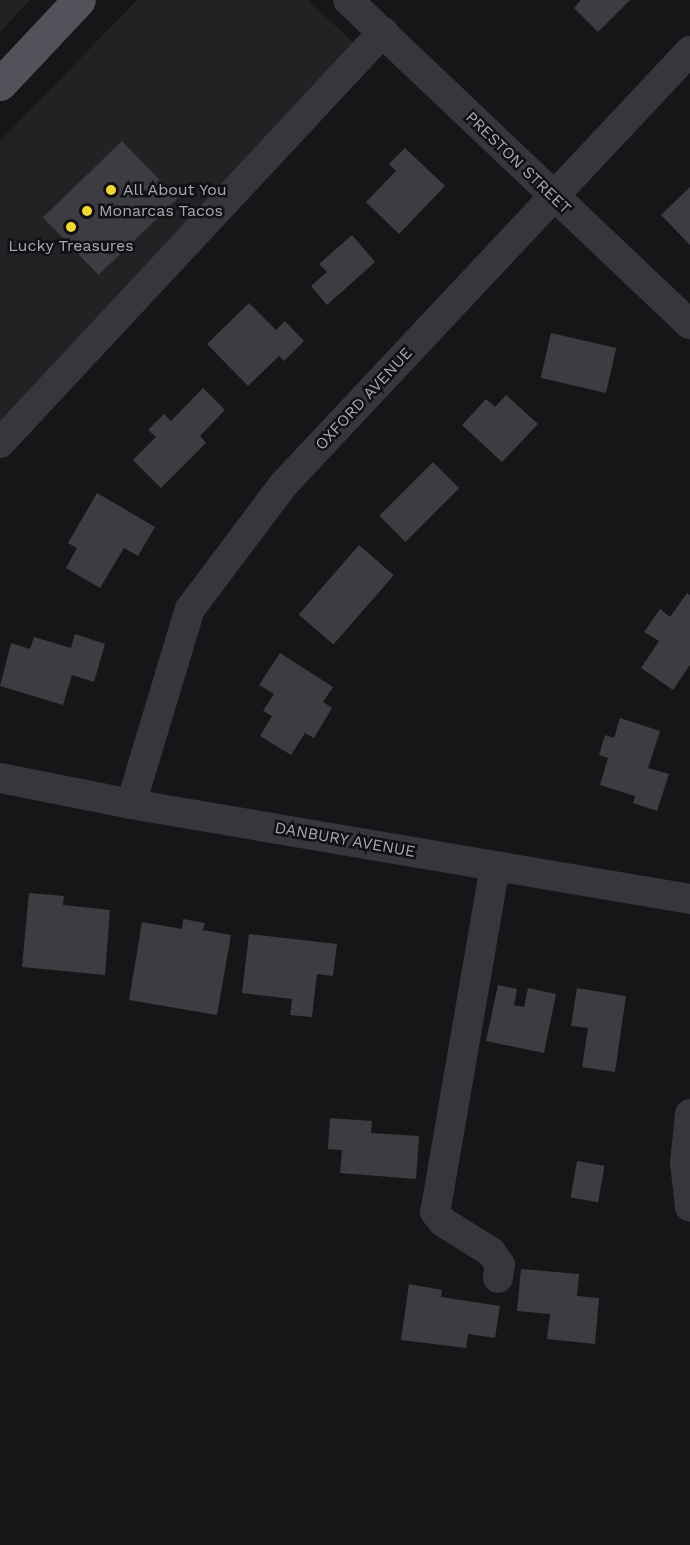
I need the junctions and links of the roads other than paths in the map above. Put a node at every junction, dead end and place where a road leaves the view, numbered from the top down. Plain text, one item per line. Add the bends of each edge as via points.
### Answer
1 (79, 0) edge
2 (348, 0) edge
3 (383, 32) junction
4 (690, 51) edge
5 (0, 84) edge
6 (554, 198) junction
7 (690, 324) edge
8 (0, 443) edge
9 (0, 778) edge
10 (131, 804) junction
11 (495, 866) junction
12 (690, 899) edge
13 (690, 1114) edge
14 (690, 1207) edge
15 (498, 1278) dead end

1 - 5 main road
2 - 3 street, PRESTON STREET
3 - 6 street, PRESTON STREET
3 - 8 street
4 - 6 street, OXFORD AVENUE
6 - 7 street, PRESTON STREET
6 - 10 street, OXFORD AVENUE via 284,483 190,609
9 - 10 street, DANBURY AVENUE
10 - 11 street, DANBURY AVENUE
11 - 12 street, DANBURY AVENUE
11 - 15 street via 435,1212 443,1222 491,1252 500,1265
13 - 14 street via 685,1163

